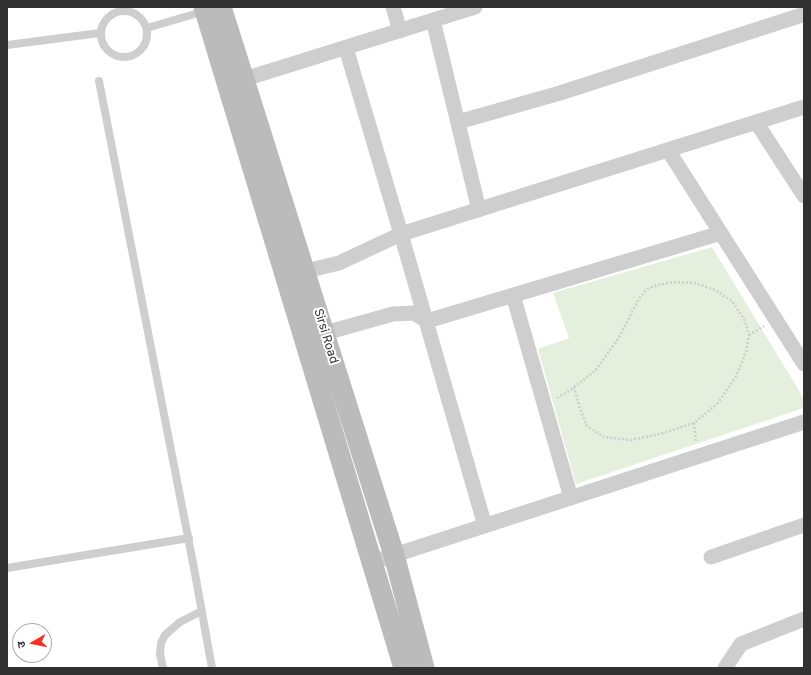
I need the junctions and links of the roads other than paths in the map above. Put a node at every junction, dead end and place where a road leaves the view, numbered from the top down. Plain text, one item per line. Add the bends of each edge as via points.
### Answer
1 (393, 7) edge
2 (475, 7) edge
3 (210, 8) edge
4 (801, 14) edge
5 (434, 20) junction
6 (147, 28) junction
7 (400, 30) junction
8 (100, 33) junction
9 (7, 45) edge
10 (346, 48) junction
11 (99, 80) dead end
12 (237, 82) junction
13 (804, 107) edge
14 (458, 122) junction
15 (756, 122) junction
16 (668, 150) junction
17 (804, 196) edge
18 (479, 210) junction
19 (721, 233) junction
20 (401, 234) junction
21 (306, 271) junction
22 (513, 295) junction
23 (427, 321) junction
24 (325, 333) junction
25 (804, 364) edge
26 (804, 422) edge
27 (571, 498) junction
28 (804, 525) edge
29 (485, 526) junction
30 (189, 538) junction
31 (394, 555) junction
32 (712, 557) dead end
33 (373, 562) junction
34 (7, 568) edge
35 (202, 611) junction
36 (804, 619) edge
37 (163, 668) edge
38 (212, 668) edge
39 (404, 668) edge
40 (424, 668) edge
41 (725, 668) edge

1 - 7 street
2 - 5 street
3 - 6 lane
3 - 12 street, Sirsi Road
4 - 14 street via 560,93
5 - 7 street
5 - 14 street
6 - 8 lane via 134,13 122,10 104,20
6 - 8 lane via 143,48 126,57 119,57 108,51 103,46
7 - 10 street
8 - 9 lane
10 - 12 street
10 - 20 street
11 - 30 lane
12 - 21 street, Sirsi Road
12 - 33 street, Sirsi Road
13 - 15 street
14 - 18 street
15 - 16 street
15 - 17 street
16 - 18 street
16 - 19 street
18 - 20 street
19 - 22 street
19 - 25 street
20 - 21 street via 339,263
20 - 23 street
21 - 24 street, Sirsi Road
22 - 23 street
22 - 27 street
23 - 24 street via 414,313 393,314
23 - 29 street
24 - 31 street, Sirsi Road
26 - 27 street
27 - 29 street
28 - 32 street
29 - 31 street
30 - 34 lane
30 - 35 lane
31 - 33 street
31 - 40 street, Sirsi Road
33 - 39 street, Sirsi Road
35 - 37 lane via 180,622 165,635 161,648
35 - 38 lane
36 - 41 street via 741,644

